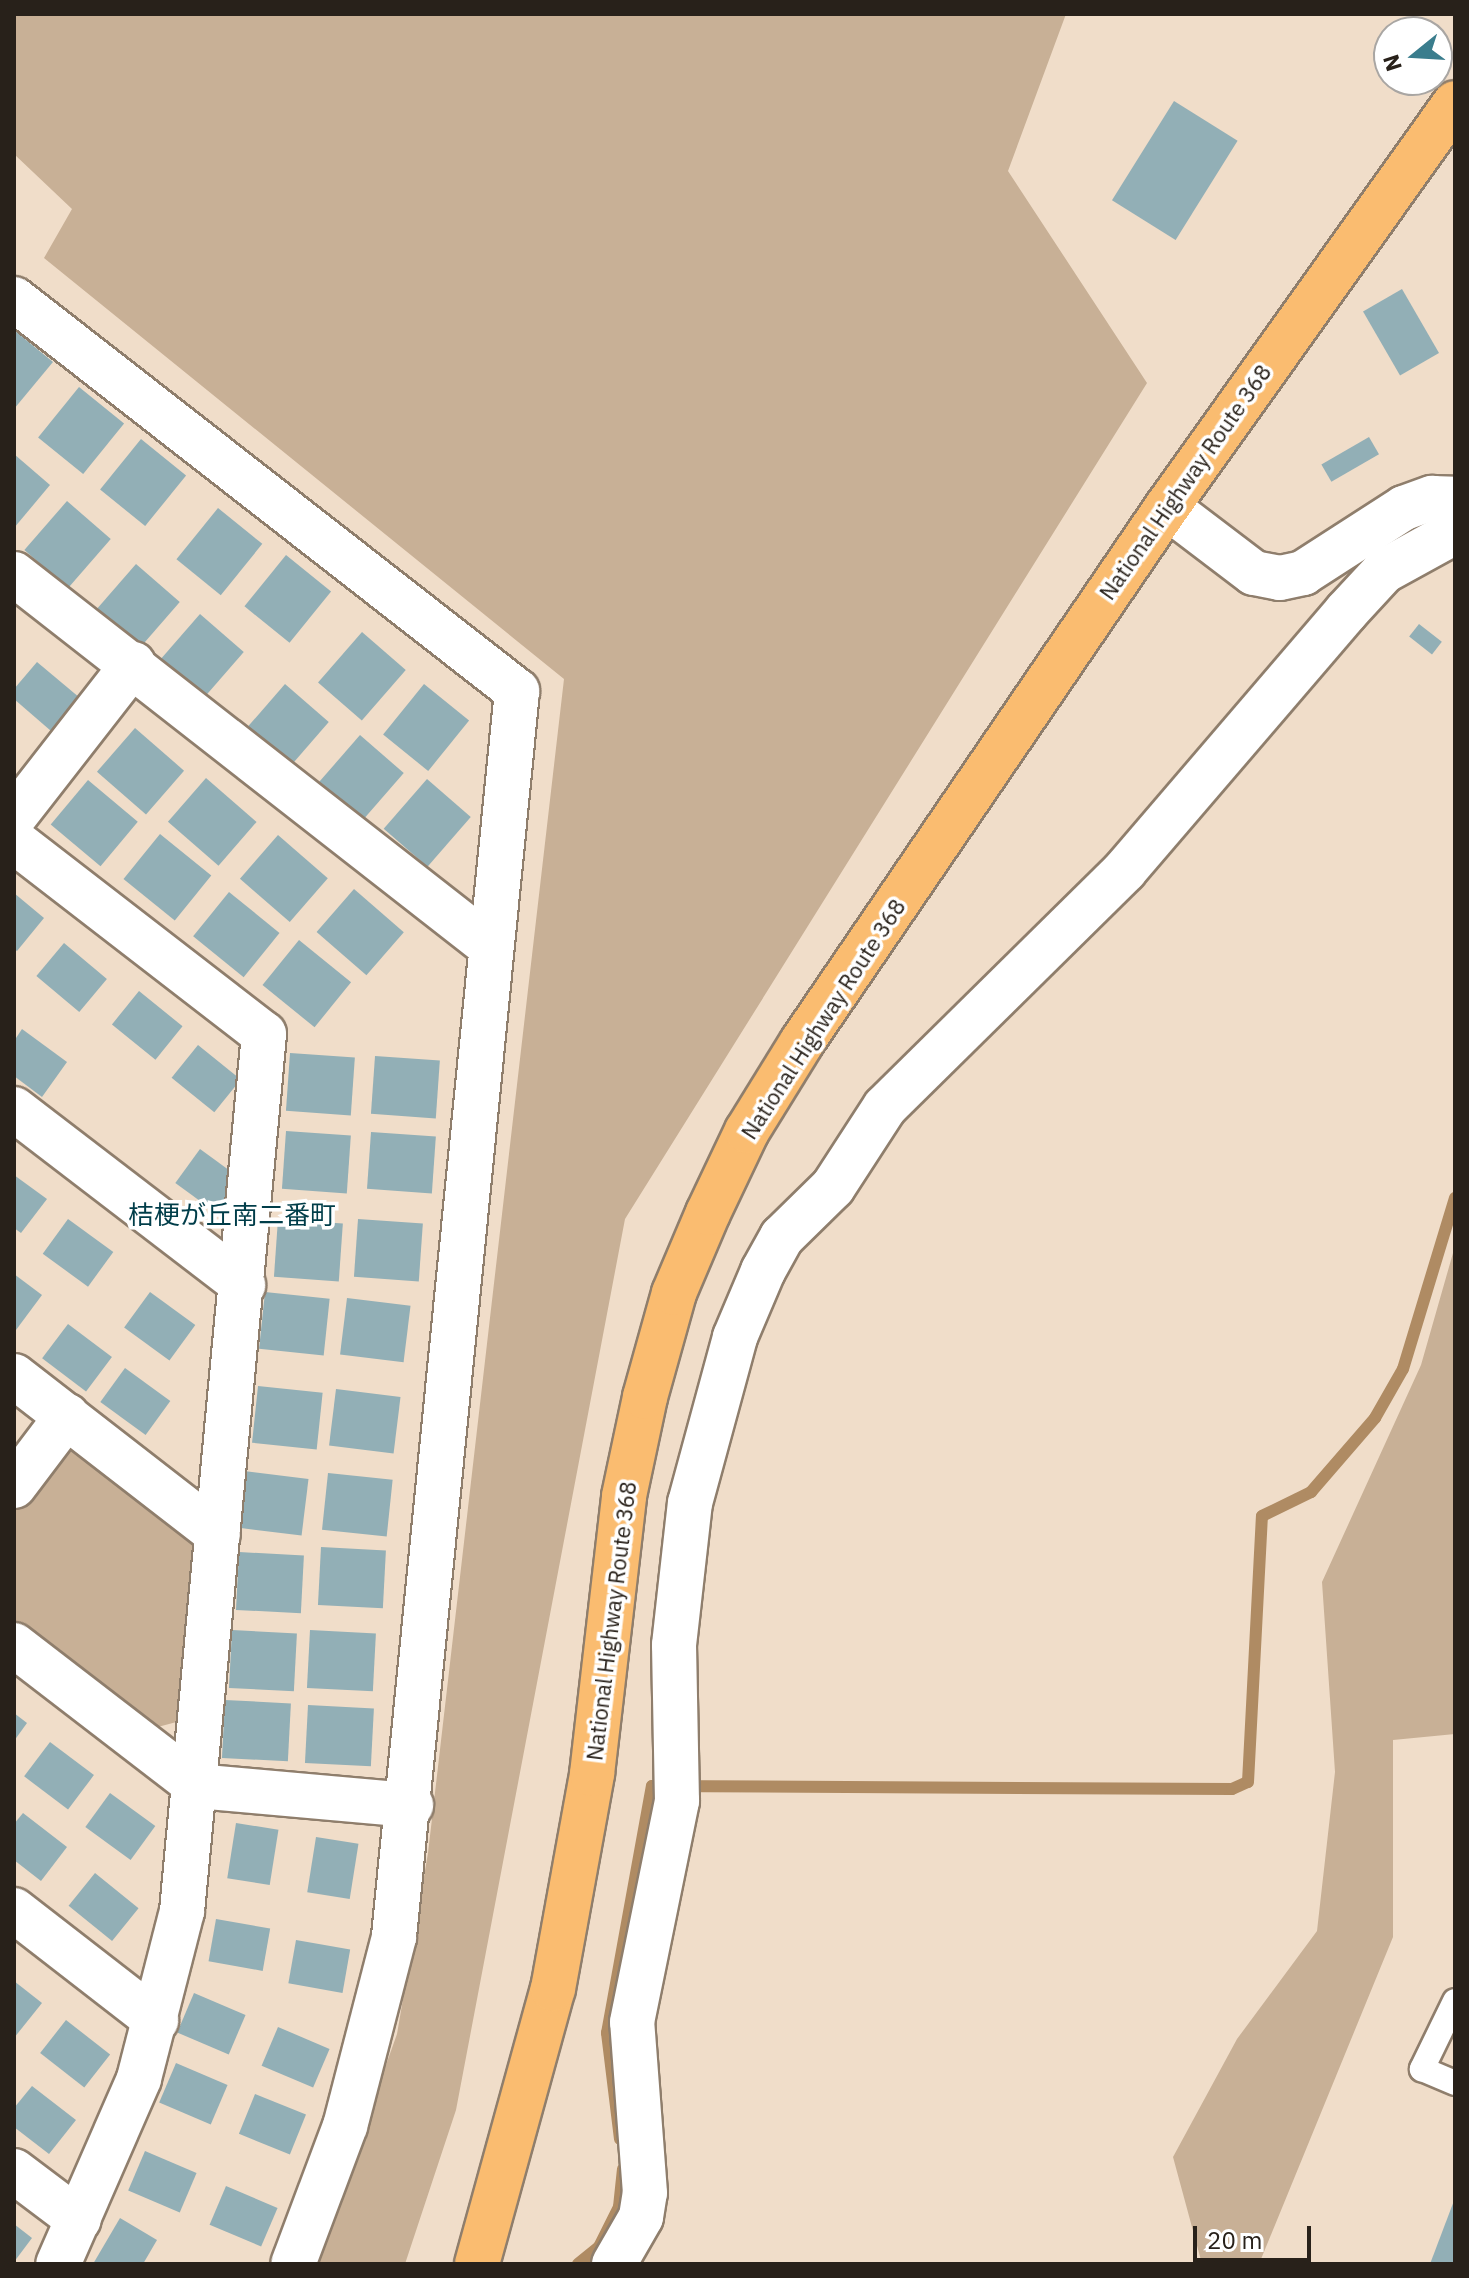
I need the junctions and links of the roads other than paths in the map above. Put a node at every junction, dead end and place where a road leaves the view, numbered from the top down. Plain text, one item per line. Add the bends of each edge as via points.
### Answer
1 (1455, 103) edge
2 (14, 299) edge
3 (1455, 499) edge
4 (1167, 507) junction
5 (1455, 532) edge
6 (14, 574) edge
7 (133, 664) junction
8 (14, 817) edge
9 (14, 841) edge
10 (490, 946) junction
11 (14, 1109) edge
12 (243, 1285) junction
13 (14, 1376) edge
14 (67, 1416) junction
15 (14, 1486) edge
16 (218, 1534) junction
17 (14, 1645) edge
18 (197, 1786) junction
19 (411, 1805) junction
20 (14, 1910) edge
21 (1455, 2001) edge
22 (156, 2020) junction
23 (1455, 2083) edge
24 (14, 2171) edge
25 (79, 2220) junction
26 (58, 2264) edge
27 (293, 2264) edge
28 (477, 2264) edge
29 (614, 2264) edge

1 - 4 highway, National Highway Route 368
2 - 10 street via 517,691
3 - 4 street via 1432,498 1404,508 1303,573 1280,578 1254,573
4 - 28 highway, National Highway Route 368 via 802,1042 747,1131 674,1293 624,1496 592,1774 553,1989
5 - 29 street via 1384,571 1125,870 885,1107 833,1187 782,1237 735,1337 690,1503 674,1645 678,1782 632,2022 645,2193 628,2245
6 - 7 street
7 - 8 street
7 - 10 street
9 - 12 street via 264,1034
10 - 19 street
11 - 12 street
12 - 16 street
13 - 14 street
14 - 15 street
14 - 16 street
16 - 18 street
17 - 18 street
18 - 19 street
18 - 22 street via 182,1911
19 - 27 street via 374,2030
20 - 22 street
21 - 23 lane via 1422,2069
22 - 25 street via 139,2079
24 - 25 street
25 - 26 street

